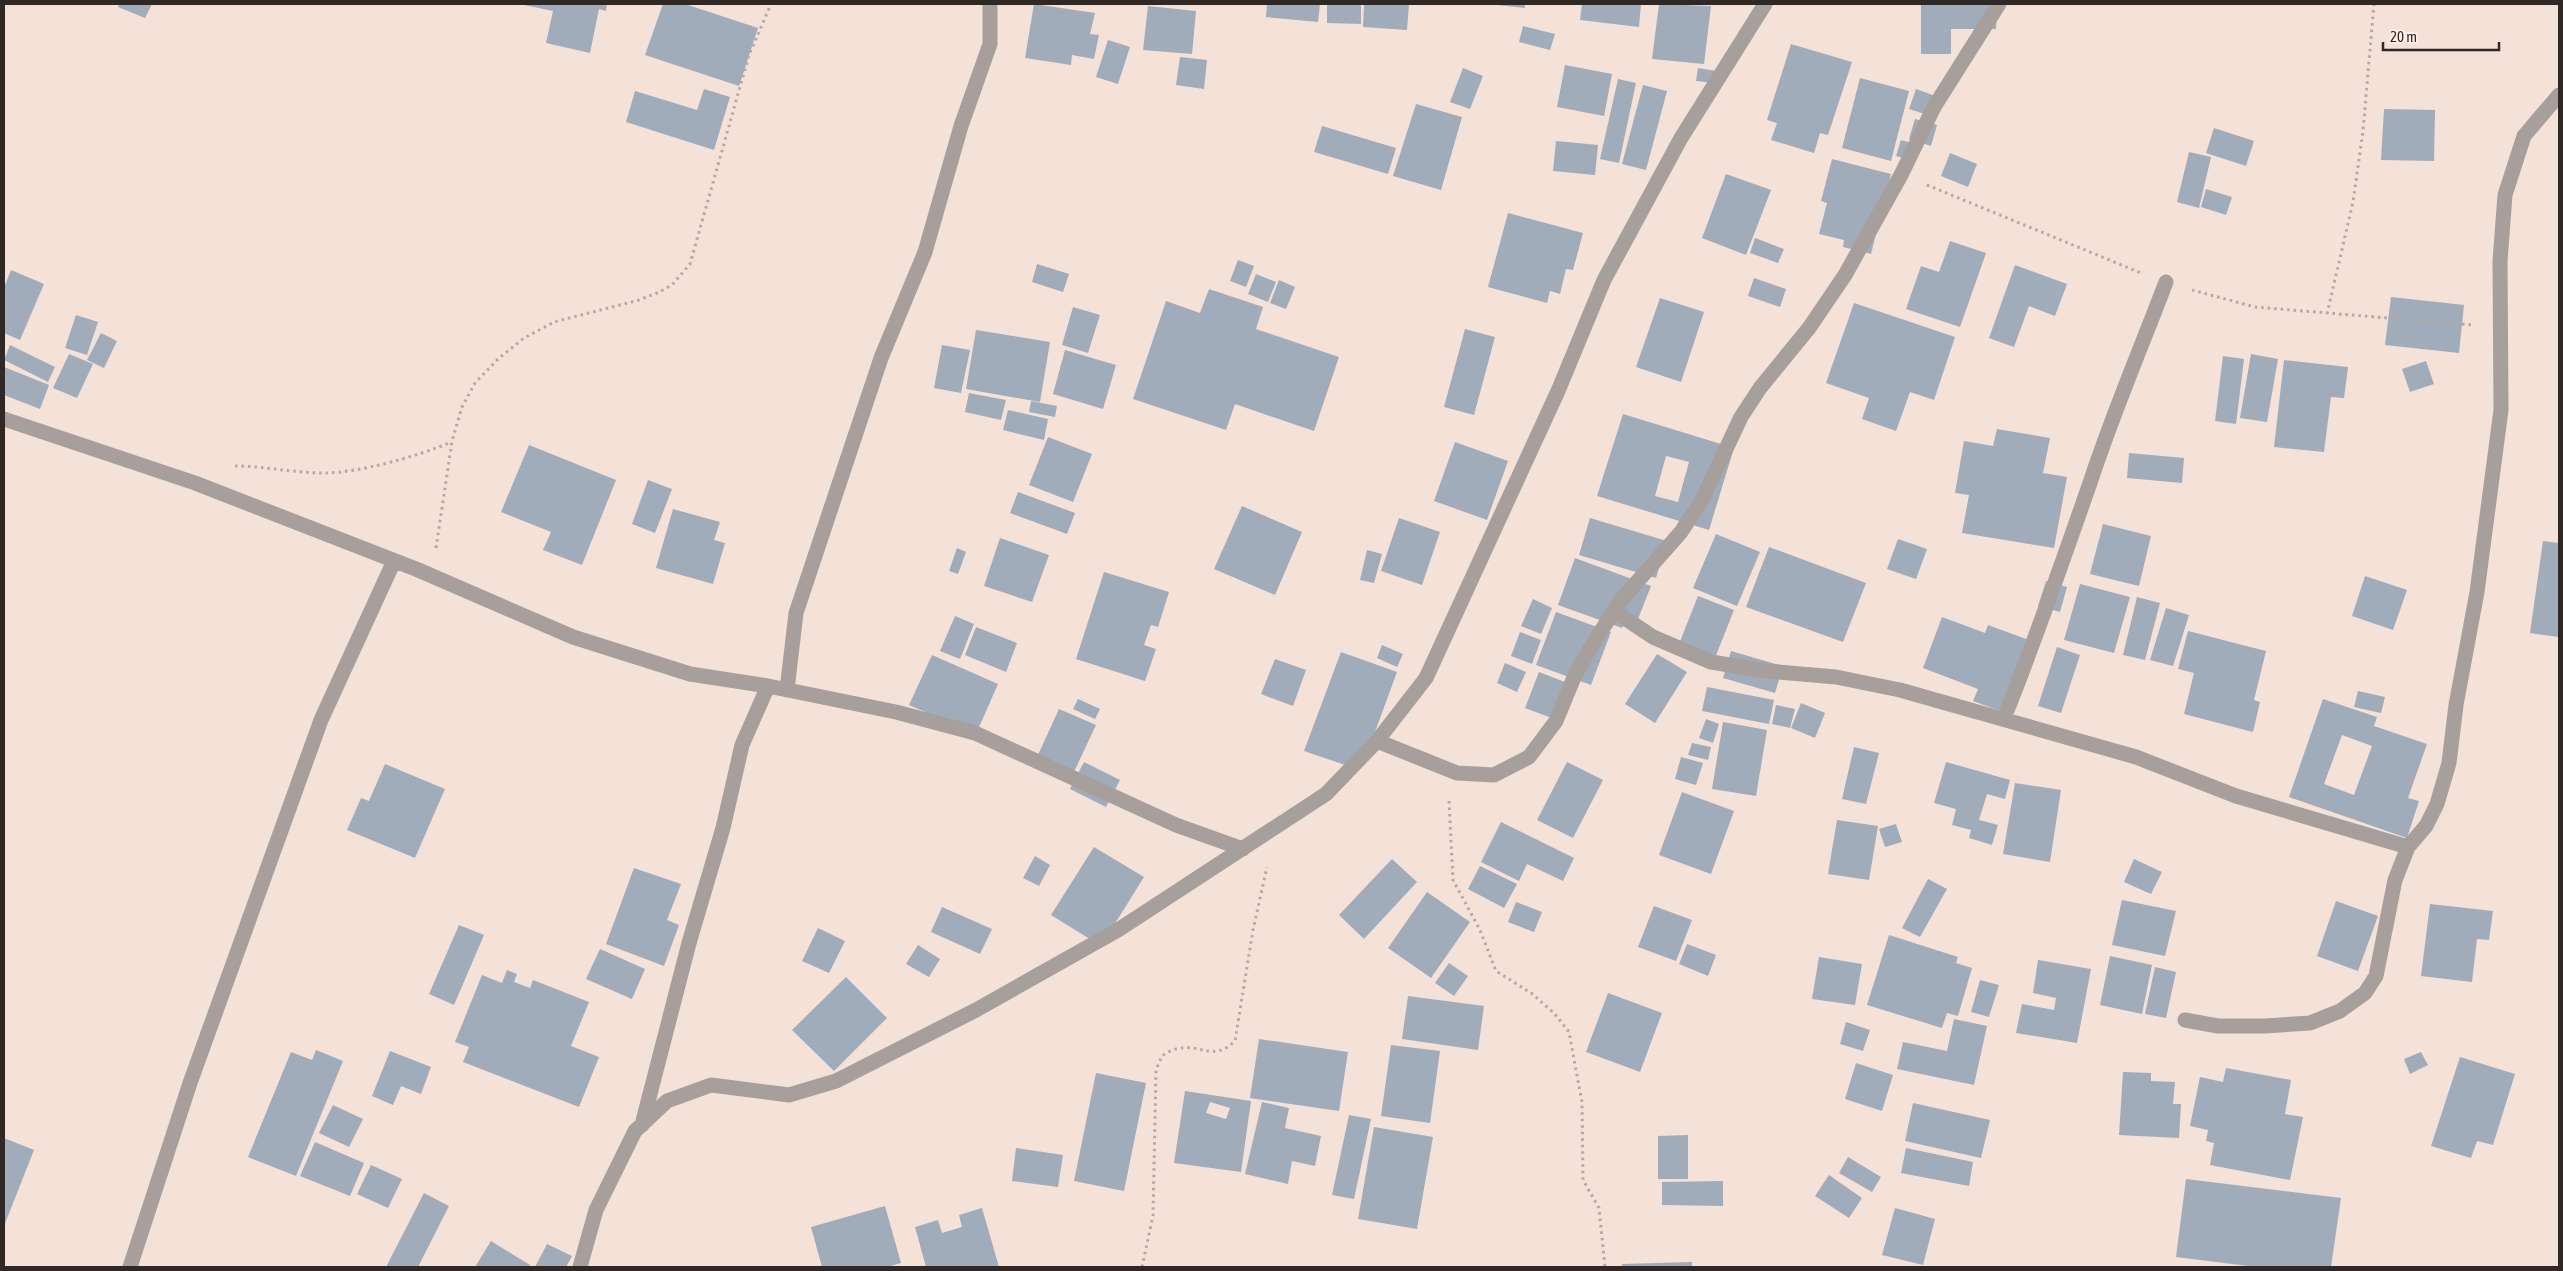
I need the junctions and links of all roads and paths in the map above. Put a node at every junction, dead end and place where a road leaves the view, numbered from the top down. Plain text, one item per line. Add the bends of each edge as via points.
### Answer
1 (771, 4) edge
2 (990, 4) edge
3 (1765, 4) edge
4 (1999, 4) edge
5 (2374, 4) edge
6 (2559, 95) edge
7 (1901, 175) junction
8 (2166, 282) junction
9 (2327, 314) junction
10 (2502, 328) junction
11 (4, 419) edge
12 (452, 441) junction
13 (187, 480) junction
14 (394, 561) junction
15 (432, 576) junction
16 (1614, 611) junction
17 (768, 686) junction
18 (787, 690) junction
19 (2004, 718) junction
20 (1377, 741) junction
21 (1448, 770) junction
22 (1276, 827) junction
23 (2408, 847) junction
24 (1243, 849) junction
25 (2185, 1020) dead end
26 (642, 1125) junction
27 (130, 1267) edge
28 (580, 1267) edge
29 (1142, 1267) edge
30 (1605, 1267) edge

1 - 12 path via 749,55 690,264 672,285 657,293 554,322 524,338 475,383 462,407
2 - 18 street via 990,44 960,126 925,252 881,358 796,613
3 - 20 street via 1681,138 1604,280 1558,391 1426,678
4 - 7 street via 1934,107
5 - 9 path via 2354,193
6 - 10 street via 2524,136 2505,195 2500,261
7 - 8 path
7 - 16 street via 1845,275 1741,417 1702,500 1681,532
8 - 9 path via 2255,307
8 - 19 street
9 - 10 path
10 - 23 street via 2501,410 2477,592 2449,763 2437,804 2426,826
11 - 13 street
12 - 13 path via 433,450 343,473 228,466
12 - 15 path
13 - 14 street
14 - 15 street
14 - 27 street via 321,720 190,1083
15 - 17 street via 574,637 690,674
16 - 19 street via 1653,637 1711,662 1836,677 1900,690
16 - 21 street via 1575,675 1556,721 1529,757 1494,775
17 - 18 street
17 - 26 street via 742,745 723,828 689,943
18 - 24 street via 896,712 975,733 1176,826
19 - 23 street via 2136,757 2236,796
20 - 21 street
20 - 22 street via 1326,794
21 - 30 path via 1453,880 1480,930 1496,971 1531,993 1554,1013 1569,1032 1582,1102 1583,1180 1599,1208
22 - 24 street
22 - 29 path via 1253,930 1235,1041 1226,1049 1212,1053 1176,1048 1162,1056 1156,1070 1153,1216
23 - 25 street via 2395,880 2376,976 2365,993 2340,1011 2310,1023 2218,1026
24 - 26 street via 1053,969 836,1081 789,1095 711,1085 667,1101
26 - 28 street via 635,1131 596,1210

